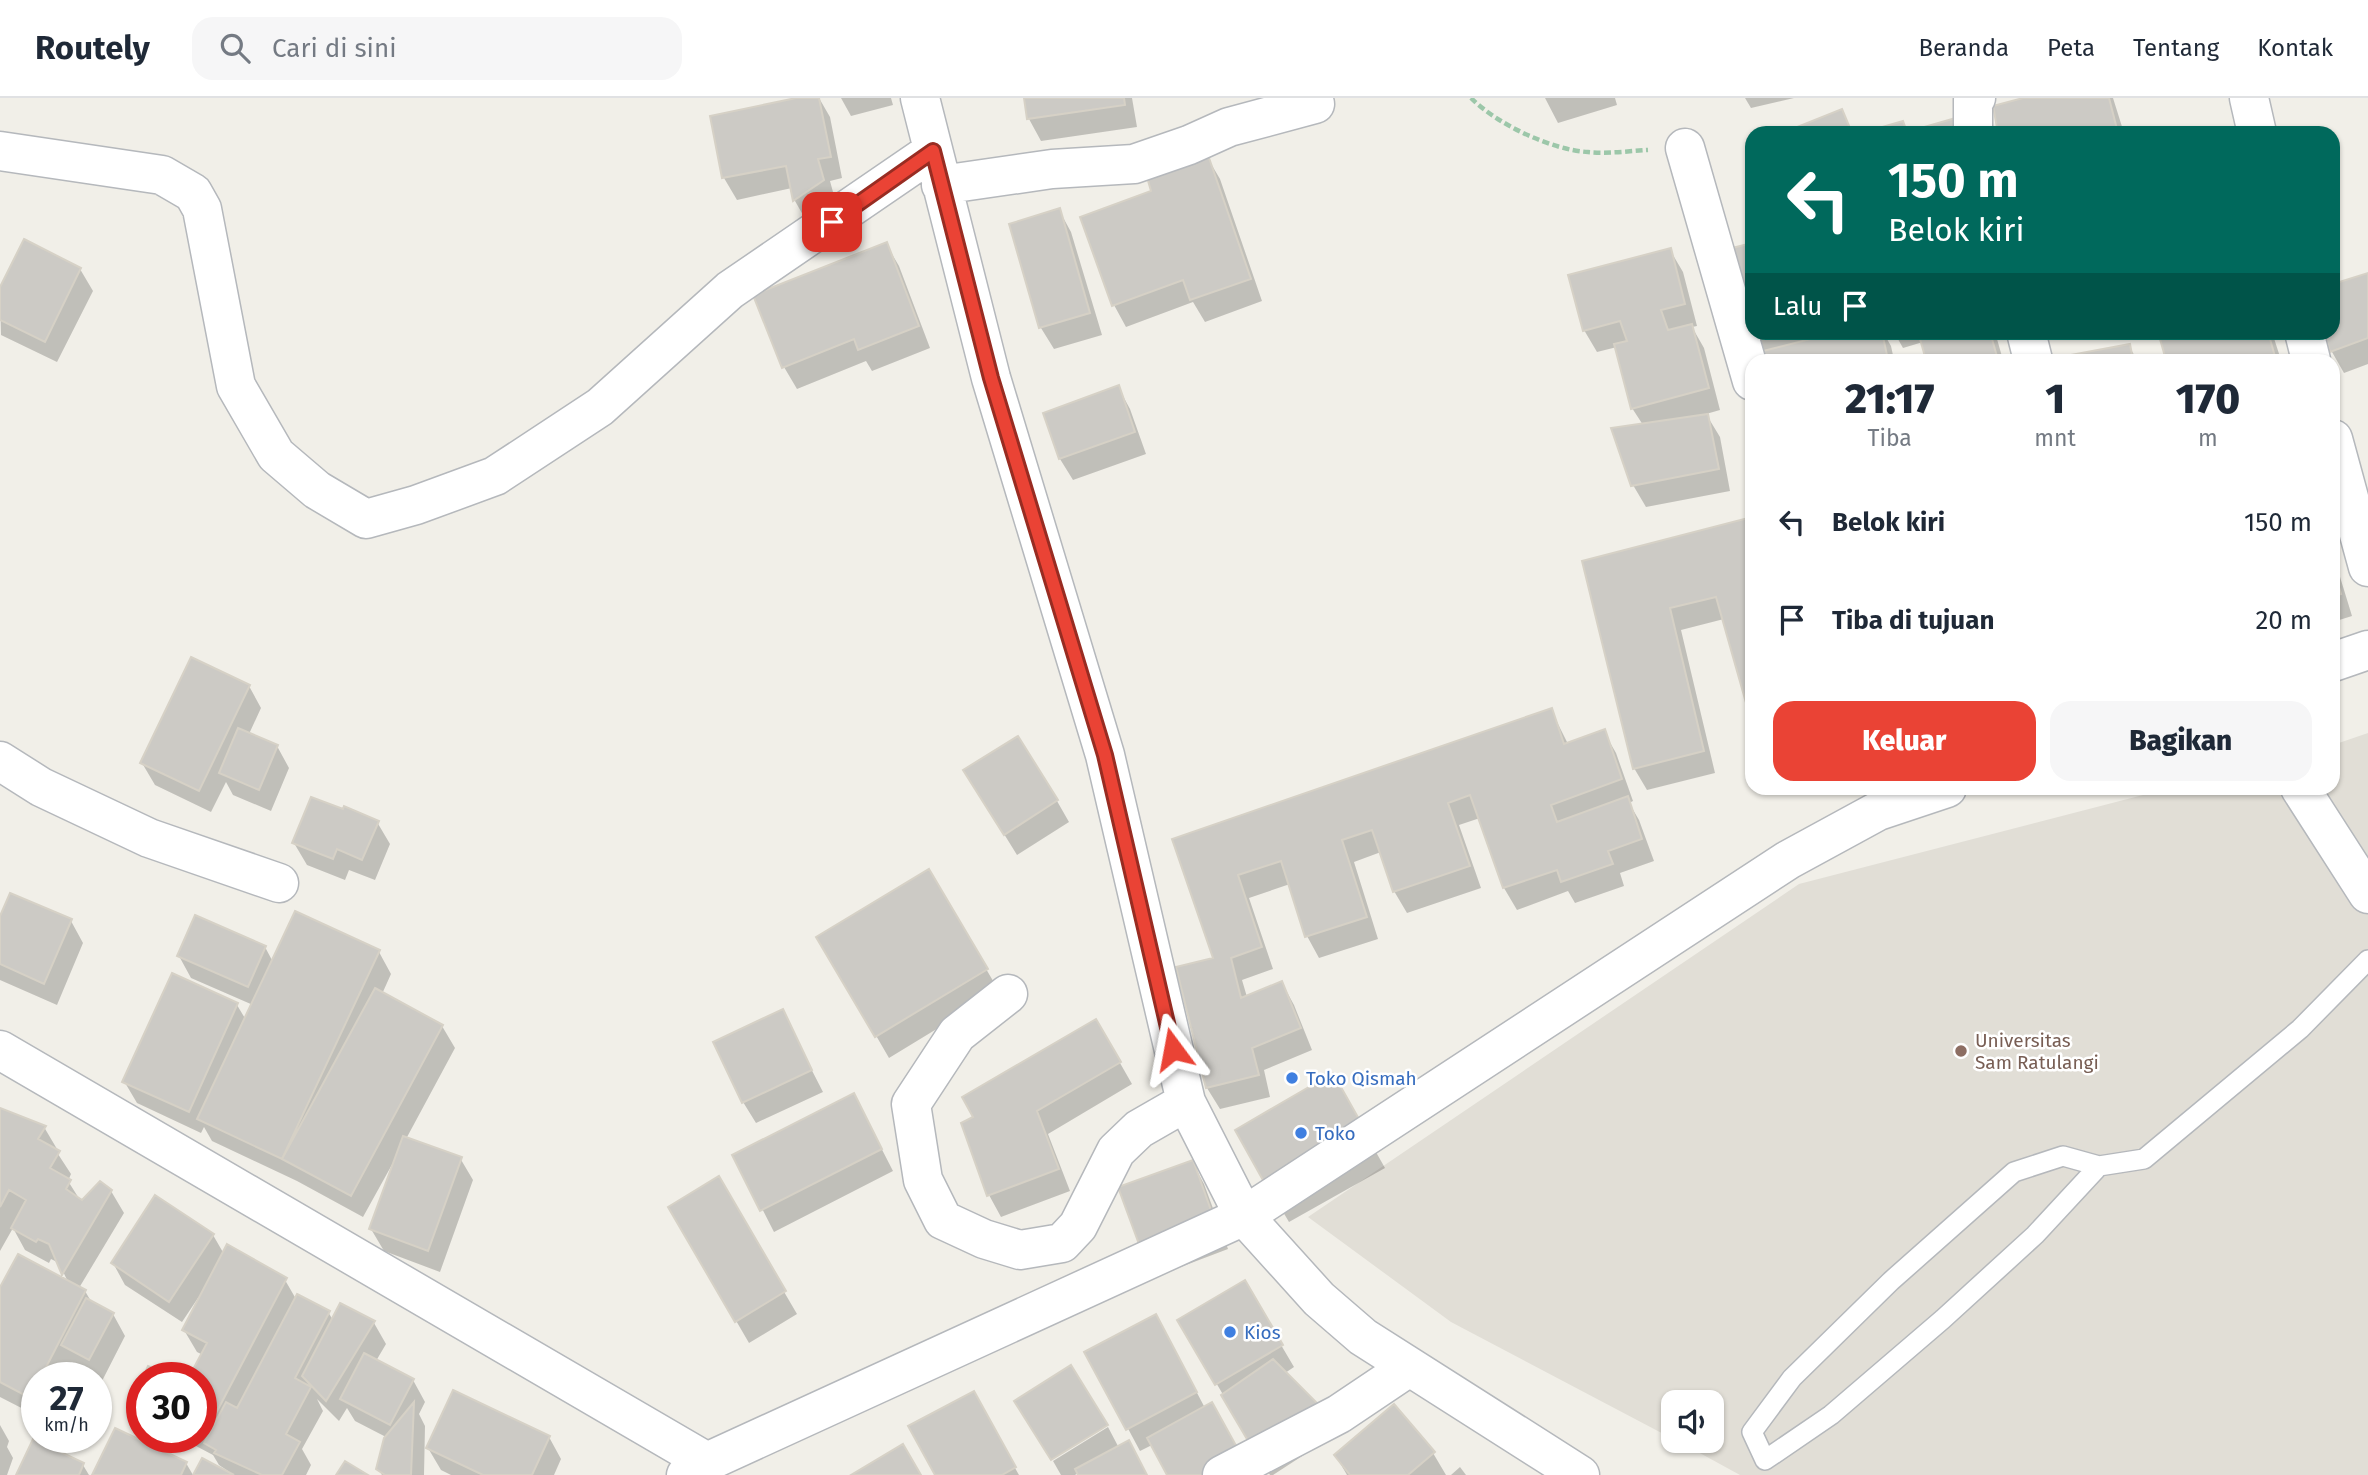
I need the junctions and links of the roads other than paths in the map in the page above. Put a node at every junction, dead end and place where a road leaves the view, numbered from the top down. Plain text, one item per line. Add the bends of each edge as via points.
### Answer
1 (920, 98) edge
2 (1976, 98) edge
3 (2249, 98) edge
4 (1315, 104) dead end
5 (1973, 126) edge
6 (2255, 126) edge
7 (1685, 148) road end
8 (0, 151) edge
9 (937, 168) junction
10 (1745, 357) edge
11 (2340, 465) edge
12 (2368, 567) edge
13 (2368, 650) edge
14 (2340, 660) edge
15 (0, 761) edge
16 (1901, 795) edge
17 (2304, 795) edge
18 (1875, 799) edge
19 (279, 883) dead end
20 (2368, 894) edge
21 (2368, 960) edge
22 (1008, 994) dead end
23 (0, 1050) edge
24 (1186, 1102) junction
25 (2099, 1166) junction
26 (1244, 1216) junction
27 (1409, 1367) junction
28 (697, 1469) edge
29 (1222, 1475) edge
30 (1580, 1475) edge

1 - 9 street
2 - 5 street
3 - 6 street
4 - 9 street via 1229,127 1134,164
7 - 10 street
8 - 9 street via 162,175 193,193 202,209 236,386 276,455 317,490 366,519 495,476 600,407 730,290
9 - 24 street via 991,378 1105,755
11 - 12 street
13 - 14 street
15 - 19 street via 41,787 149,838
16 - 18 street
17 - 20 street
18 - 26 street
21 - 25 lane via 2300,1028 2144,1159
22 - 24 street via 957,1034 911,1104 923,1180 943,1220 1020,1250 1062,1243 1078,1226 1116,1151 1139,1129
23 - 28 street
24 - 26 street
25 - 25 lane via 2063,1156 2014,1172 1891,1281 1792,1378 1752,1432 1765,1460 1831,1415 1943,1319 2035,1235
26 - 27 street via 1319,1298 1363,1337
26 - 28 street
27 - 29 street via 1339,1414
27 - 30 street

